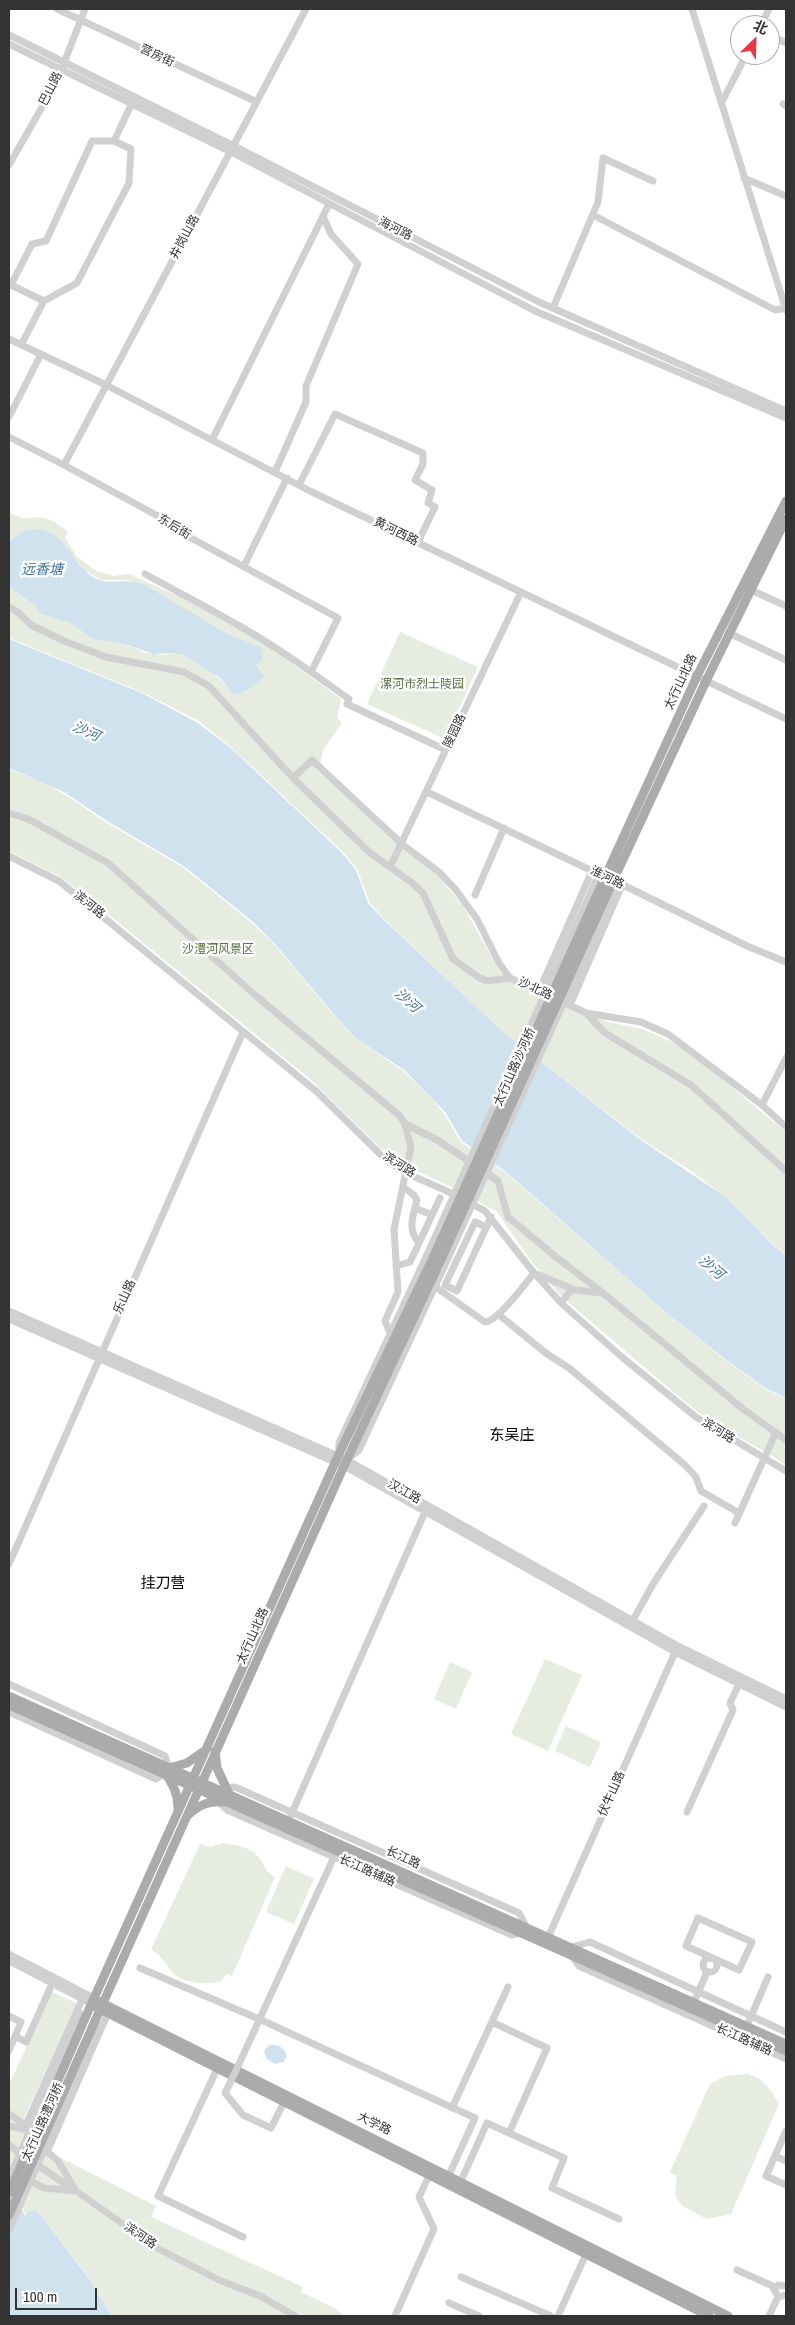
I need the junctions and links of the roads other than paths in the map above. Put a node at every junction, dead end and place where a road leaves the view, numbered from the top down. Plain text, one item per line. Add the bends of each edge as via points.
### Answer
1 (58, 9) edge
2 (85, 9) edge
3 (306, 9) edge
4 (692, 9) edge
5 (80, 20) junction
6 (9, 35) edge
7 (9, 44) edge
8 (741, 65) edge
9 (62, 67) junction
10 (133, 101) junction
11 (257, 102) junction
12 (722, 102) junction
13 (114, 141) junction
14 (232, 149) junction
15 (9, 165) edge
16 (744, 178) junction
17 (654, 181) dead end
18 (786, 196) edge
19 (329, 204) junction
20 (594, 215) junction
21 (323, 216) junction
22 (44, 301) junction
23 (553, 308) junction
24 (786, 309) edge
25 (9, 339) edge
26 (21, 345) junction
27 (41, 354) junction
28 (106, 385) junction
29 (786, 411) edge
30 (9, 417) edge
31 (786, 418) edge
32 (9, 438) edge
33 (212, 440) junction
34 (64, 465) junction
35 (275, 472) junction
36 (287, 478) junction
37 (300, 485) junction
38 (786, 501) edge
39 (786, 519) edge
40 (418, 542) junction
41 (244, 566) junction
42 (145, 574) dead end
43 (747, 588) junction
44 (521, 592) junction
45 (786, 606) edge
46 (9, 607) edge
47 (729, 633) junction
48 (786, 660) edge
49 (311, 672) junction
50 (697, 676) junction
51 (706, 680) junction
52 (786, 719) edge
53 (446, 750) junction
54 (293, 778) junction
55 (427, 792) junction
56 (9, 814) edge
57 (504, 828) junction
58 (402, 844) junction
59 (9, 856) edge
60 (390, 867) junction
61 (608, 878) junction
62 (474, 895) dead end
63 (786, 962) edge
64 (510, 978) junction
65 (539, 991) junction
66 (570, 1005) junction
67 (586, 1013) junction
68 (243, 1032) junction
69 (786, 1058) edge
70 (762, 1105) junction
71 (405, 1124) junction
72 (786, 1127) edge
73 (786, 1170) edge
74 (406, 1173) junction
75 (403, 1187) junction
76 (440, 1198) dead end
77 (415, 1208) junction
78 (432, 1216) junction
79 (491, 1217) junction
80 (486, 1227) junction
81 (419, 1242) junction
82 (435, 1262) junction
83 (396, 1266) junction
84 (534, 1273) junction
85 (433, 1284) junction
86 (572, 1289) junction
87 (603, 1293) junction
88 (561, 1304) junction
89 (9, 1311) edge
90 (498, 1314) junction
91 (9, 1319) edge
92 (392, 1337) junction
93 (99, 1355) junction
94 (776, 1432) junction
95 (786, 1440) edge
96 (764, 1457) junction
97 (341, 1461) junction
98 (786, 1471) edge
99 (704, 1506) dead end
100 (425, 1512) junction
101 (739, 1513) junction
102 (735, 1523) dead end
103 (9, 1564) edge
104 (633, 1620) junction
105 (677, 1649) junction
106 (9, 1684) edge
107 (739, 1684) junction
108 (9, 1696) edge
109 (786, 1699) edge
110 (9, 1705) edge
111 (786, 1706) edge
112 (9, 1712) edge
113 (211, 1748) junction
114 (167, 1771) junction
115 (195, 1784) junction
116 (222, 1795) junction
117 (687, 1812) dead end
118 (182, 1814) junction
119 (291, 1817) junction
120 (334, 1857) junction
121 (526, 1930) junction
122 (547, 1940) junction
123 (571, 1950) junction
124 (9, 1954) edge
125 (712, 1958) junction
126 (9, 1961) edge
127 (140, 1968) dead end
128 (768, 1977) dead end
129 (52, 1984) junction
130 (508, 1987) dead end
131 (698, 1992) junction
132 (82, 2000) junction
133 (92, 2001) junction
134 (694, 2002) junction
135 (104, 2008) junction
136 (83, 2015) joint
137 (9, 2016) edge
138 (752, 2016) junction
139 (259, 2019) junction
140 (97, 2022) junction
141 (492, 2022) junction
142 (747, 2026) junction
143 (786, 2032) edge
144 (15, 2036) junction
145 (786, 2044) edge
146 (9, 2048) edge
147 (786, 2051) edge
148 (786, 2059) edge
149 (217, 2069) junction
150 (284, 2102) junction
151 (452, 2108) junction
152 (9, 2114) edge
153 (475, 2118) junction
154 (487, 2124) junction
155 (9, 2126) edge
156 (25, 2127) junction
157 (786, 2131) edge
158 (509, 2133) junction
159 (9, 2145) edge
160 (46, 2150) junction
161 (775, 2156) junction
162 (29, 2159) junction
163 (786, 2161) edge
164 (9, 2169) edge
165 (449, 2175) junction
166 (428, 2176) junction
167 (9, 2179) edge
168 (461, 2181) junction
169 (786, 2184) edge
170 (76, 2191) junction
171 (9, 2193) edge
172 (9, 2215) edge
173 (619, 2219) dead end
174 (9, 2230) edge
175 (244, 2236) dead end
176 (586, 2254) junction
177 (737, 2270) dead end
178 (461, 2277) dead end
179 (786, 2283) edge
180 (775, 2287) junction
181 (782, 2296) edge
182 (449, 2303) dead end
183 (695, 2304) junction
184 (295, 2316) edge
185 (395, 2316) edge
186 (479, 2316) edge
187 (551, 2316) edge
188 (558, 2316) edge
189 (709, 2316) edge
190 (728, 2316) edge
191 (769, 2316) edge

1 - 5 street, 营房街
2 - 5 street, 巴山路
3 - 11 street, 井岗山路
4 - 12 street
5 - 9 street, 巴山路
5 - 11 street, 营房街
6 - 9 street, 海河路
7 - 9 street, 海河路
8 - 12 street
9 - 10 street, 海河路
9 - 15 street, 巴山路
10 - 13 street
10 - 14 street, 海河路
11 - 14 street, 井岗山路
12 - 16 street
13 - 22 street via 131,150 129,183 77,283
13 - 22 street via 92,141 46,241 32,244 11,285
14 - 19 street, 海河路
14 - 23 street, 海河路
14 - 28 street, 井岗山路
16 - 18 street
16 - 24 street
17 - 20 street via 603,158
19 - 21 street
19 - 31 street, 海河路 via 535,311
20 - 23 street
20 - 24 street via 775,310
21 - 33 street
21 - 35 street via 330,234 358,264 306,386 306,402
22 - 26 street
23 - 29 street, 海河路
25 - 26 street, 黄河西路
26 - 27 street, 黄河西路
27 - 28 street, 黄河西路
27 - 30 street
28 - 33 street, 黄河西路
28 - 34 street, 井岗山路
32 - 34 street, 东后街
33 - 35 street, 黄河西路
34 - 41 street, 东后街
35 - 36 street, 黄河西路
36 - 37 street, 黄河西路
36 - 41 street
37 - 40 street, 黄河西路
37 - 40 street via 335,414 423,453 423,464 415,480 432,490 428,503 435,507
38 - 43 main road, 太行山北路
39 - 43 main road, 太行山北路
40 - 44 street, 黄河西路
41 - 49 street, 东后街 via 338,618
42 - 49 street via 253,633
43 - 45 street
43 - 47 main road, 太行山北路
43 - 50 main road, 太行山北路
44 - 50 street, 黄河西路
44 - 53 street, 陵园路
46 - 54 street via 31,625 64,641 106,657 184,672 209,686
47 - 48 street
47 - 51 main road, 太行山北路
49 - 53 street via 349,699 346,704
50 - 51 street, 黄河西路
50 - 61 main road, 太行山北路
51 - 52 street, 黄河西路
51 - 61 main road, 太行山北路
53 - 55 street, 陵园路
54 - 58 street, 沙北路 via 312,760
54 - 60 street via 370,853
55 - 57 street, 淮河路
55 - 58 street, 陵园路
56 - 71 street via 28,819 108,863 255,995 396,1112
57 - 61 street, 淮河路
57 - 62 street
58 - 60 street, 陵园路
58 - 64 street, 沙北路 via 456,890 477,919
59 - 68 street, 滨河路 via 59,881
60 - 64 street via 423,893 454,959 487,981
61 - 63 street, 淮河路
61 - 65 street
61 - 66 street
61 - 82 main road, 太行山路沙河桥, bridge
61 - 82 street, bridge
64 - 65 street, 沙北路
65 - 66 street, 沙北路
66 - 67 street, 沙北路
67 - 70 street, 沙北路 via 641,1022 668,1034
67 - 73 street via 606,1033 691,1085
68 - 74 street, 滨河路 via 333,1106 387,1161
68 - 93 street, 乐山路
69 - 70 street
70 - 72 street, 沙北路
71 - 74 street via 411,1147
71 - 87 street via 439,1141 498,1181 508,1217
74 - 75 street
74 - 79 street, 滨河路 via 476,1205
75 - 77 street via 417,1200
75 - 83 street via 394,1229
76 - 78 street
77 - 78 street
77 - 81 street via 412,1234
78 - 81 street
79 - 80 street
79 - 84 street, 滨河路
80 - 80 street via 457,1291 445,1285 475,1222
81 - 83 street via 410,1262
82 - 85 main road, 太行山北路
82 - 92 main road, 太行山北路
83 - 92 street via 398,1292 385,1321
84 - 86 street
84 - 88 street, 滨河路
84 - 90 street
85 - 90 street via 485,1322
85 - 97 main road, 太行山北路
86 - 87 street
86 - 88 street
87 - 94 street
88 - 96 street, 滨河路 via 696,1417
89 - 93 street, 汉江路
90 - 101 street via 569,1368 685,1465 696,1477 701,1491
91 - 93 street, 汉江路
92 - 97 main road, 太行山北路
93 - 97 street, 汉江路
93 - 103 street, 乐山路
94 - 95 street
94 - 96 street
96 - 98 street, 滨河路
96 - 101 street
97 - 100 street, 汉江路
97 - 104 street, 汉江路
97 - 113 main road, 太行山北路
99 - 104 street
100 - 105 street, 汉江路
100 - 119 street
101 - 102 street
104 - 105 street, 汉江路
105 - 107 street, 汉江路
105 - 109 street, 汉江路
105 - 122 street, 伏牛山路
106 - 114 street via 166,1756
107 - 111 street, 汉江路
107 - 117 street via 730,1703 733,1710
108 - 114 main road, 长江路
110 - 114 main road, 长江路
112 - 114 street via 156,1779
113 - 114 main road
113 - 115 main road, 太行山北路
113 - 116 main road
114 - 115 main road, 长江路
114 - 118 main road
115 - 116 main road, 长江路
115 - 118 main road, 太行山北路
116 - 118 main road
116 - 119 main road, 长江路
116 - 120 street, 长江路辅路 via 227,1810
116 - 121 main road, 长江路
118 - 133 main road, 太行山北路
118 - 135 main road, 太行山北路
119 - 121 main road, 长江路
120 - 121 street, 长江路辅路 via 512,1935
120 - 139 street
121 - 122 main road, 长江路
122 - 123 main road, 长江路
123 - 131 street, 长江路辅路 via 590,1942
123 - 134 main road, 长江路
123 - 147 main road, 长江路
123 - 148 street, 长江路辅路 via 579,1966
124 - 133 street, 大学路
125 - 125 street via 686,1946 698,1918 752,1942 739,1970
125 - 131 street via 717,1968 707,1972
126 - 129 street, 大学路
127 - 139 street
128 - 138 street
129 - 132 street, 大学路
129 - 144 street via 26,2042
130 - 141 street
131 - 134 street
131 - 138 street, 长江路辅路
132 - 133 street, 大学路
132 - 156 street
133 - 135 main road, 大学路
133 - 136 main road, 太行山北路
134 - 142 main road, 长江路
135 - 140 main road, 太行山北路
135 - 149 main road, 大学路
135 - 160 street
135 - 165 main road, 大学路
136 - 162 main road, 太行山路澧河桥, bridge
137 - 144 street via 21,2022
138 - 142 street
138 - 143 street, 长江路辅路
139 - 150 street, bridge via 225,2093 244,2115 271,2128
139 - 151 street
140 - 160 street, 太行山路澧河桥, bridge
140 - 162 main road, 太行山路澧河桥, bridge
141 - 151 street
141 - 158 street via 547,2048
142 - 145 main road, 长江路
144 - 146 street
149 - 150 main road, 大学路
149 - 175 street via 158,2196
150 - 166 main road, 大学路
151 - 153 street
152 - 156 street
153 - 154 street
153 - 165 street
154 - 158 street
154 - 168 street
155 - 156 street, 滨河路
156 - 160 street, 滨河路
157 - 161 street
158 - 173 street via 564,2158 552,2188
159 - 162 street
160 - 162 street, 太行山路澧河桥, bridge
160 - 170 street, 滨河路 via 58,2162
161 - 163 street
161 - 169 street via 766,2176
162 - 167 street, 太行山路澧河桥, bridge
162 - 170 street
162 - 171 main road, 太行山路澧河桥, bridge
162 - 172 main road, 太行山路澧河桥, bridge
162 - 174 street, 太行山路澧河桥, bridge
164 - 170 street via 44,2188
165 - 168 main road, 大学路
166 - 176 main road, 大学路
166 - 185 street via 419,2196 434,2229
168 - 183 main road, 大学路
170 - 184 street, 滨河路 via 157,2248
176 - 183 main road, 大学路
176 - 188 street
177 - 180 street
178 - 187 street
179 - 180 street
180 - 181 street via 775,2292
181 - 191 street
182 - 186 street
183 - 189 main road, 大学路
183 - 190 main road, 大学路

